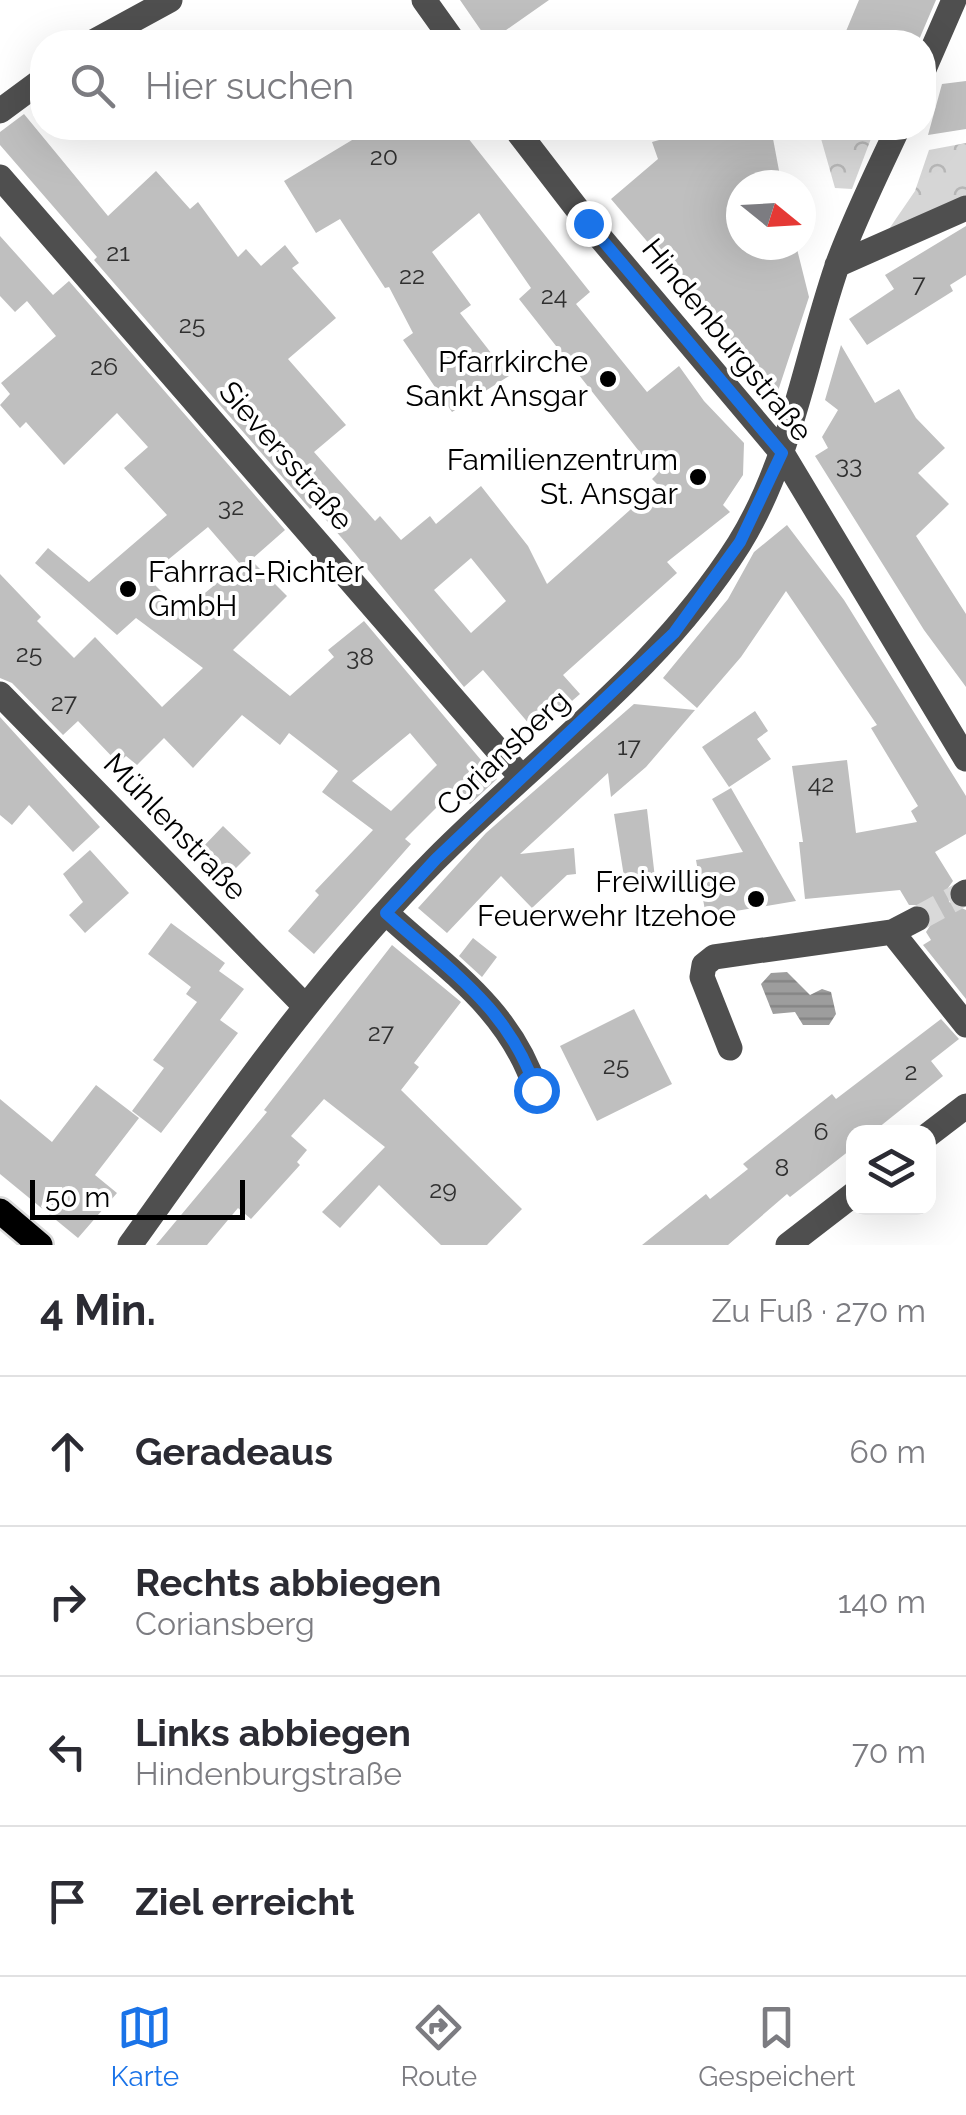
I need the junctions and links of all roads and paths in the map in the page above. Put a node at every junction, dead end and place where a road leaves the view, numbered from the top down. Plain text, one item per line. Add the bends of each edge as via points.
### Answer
1 (170, 0) edge
2 (424, 0) edge
3 (954, 0) edge
4 (116, 30) edge
5 (445, 30) edge
6 (936, 41) edge
7 (30, 89) edge
8 (0, 111) edge
9 (524, 140) edge
10 (893, 140) edge
11 (0, 176) edge
12 (966, 208) edge
13 (838, 265) junction
14 (782, 453) junction
15 (0, 694) edge
16 (966, 759) edge
17 (522, 778) junction
18 (386, 913) junction
19 (917, 919) tunnel mouth
20 (892, 932) junction
21 (304, 1006) junction
22 (966, 1026) edge
23 (730, 1048) dead end
24 (536, 1090) dead end
25 (966, 1106) edge
26 (936, 1129) edge
27 (846, 1200) edge
28 (2, 1216) edge
29 (40, 1245) edge
30 (130, 1245) edge
31 (788, 1245) edge

1 - 4 street
2 - 5 street
3 - 6 street
7 - 8 street
9 - 14 street, Hindenburgstraße
10 - 13 street, Coriansberg
11 - 17 street, Sieversstraße
12 - 13 street
13 - 14 street, Coriansberg
14 - 16 street, Hindenburgstraße
14 - 17 street, Coriansberg via 740,542 674,633
15 - 21 street, Mühlenstraße
17 - 18 street, Coriansberg
18 - 21 street, Coriansberg
18 - 24 street via 504,1020
19 - 20 street
20 - 22 street
20 - 23 street via 714,957 704,964 702,977
21 - 30 street, Coriansberg
25 - 26 street
27 - 31 street
28 - 29 main road

